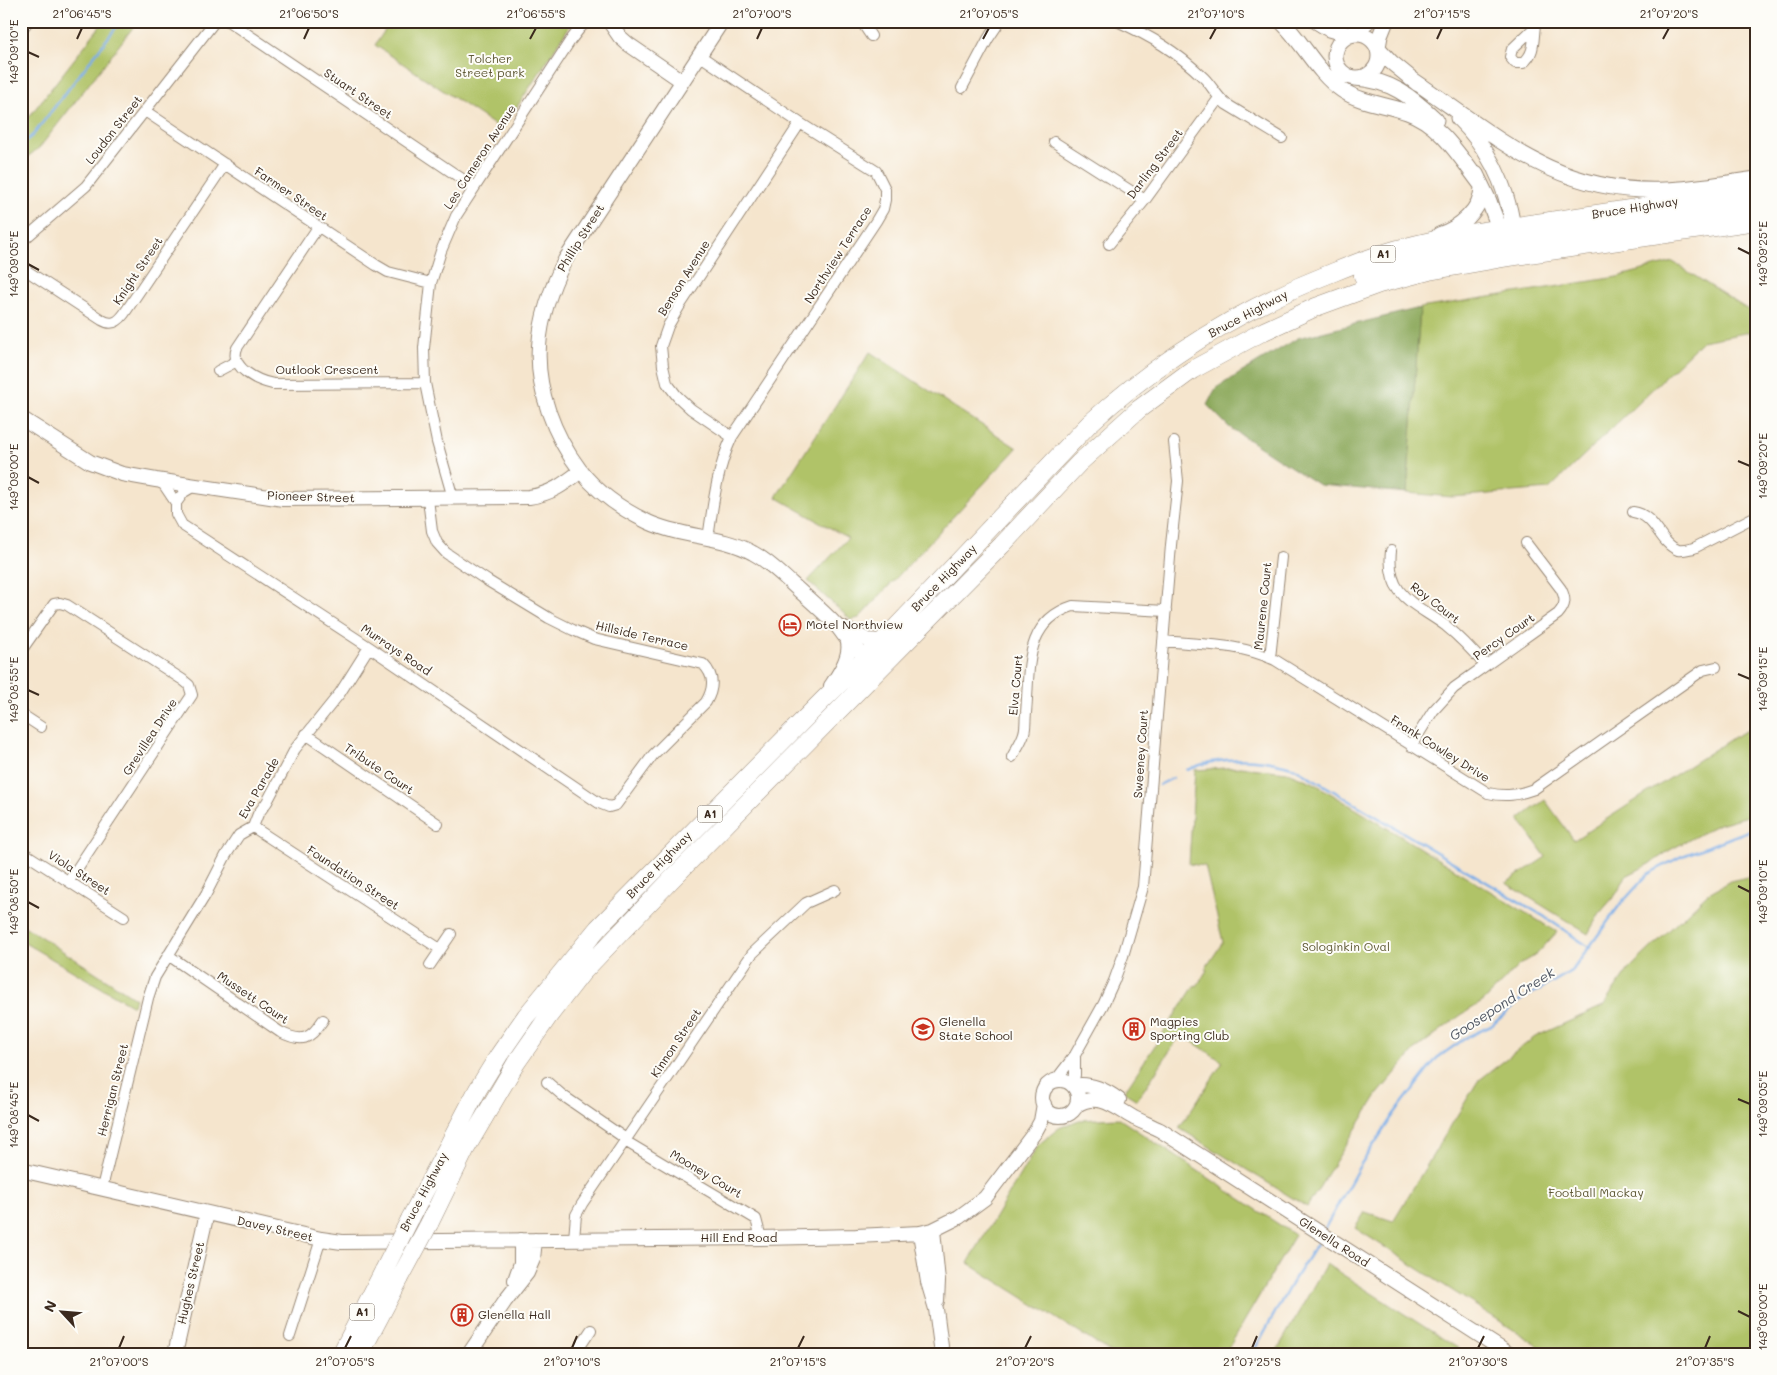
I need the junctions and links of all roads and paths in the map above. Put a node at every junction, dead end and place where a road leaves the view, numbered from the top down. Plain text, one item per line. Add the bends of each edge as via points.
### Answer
1 (26, 21) edge
2 (215, 21) edge
3 (228, 21) edge
4 (588, 21) edge
5 (609, 21) edge
6 (722, 21) edge
7 (861, 21) edge
8 (1000, 21) edge
9 (1117, 21) edge
10 (1281, 21) edge
11 (1287, 21) edge
12 (1316, 21) edge
13 (1368, 21) edge
14 (1386, 21) edge
15 (21, 27) edge
16 (1351, 35) junction
17 (871, 36) dead end
18 (1378, 48) junction
19 (700, 55) junction
20 (1349, 75) junction
21 (1410, 78) junction
22 (682, 81) junction
23 (962, 88) dead end
24 (1219, 98) junction
25 (145, 110) junction
26 (800, 123) junction
27 (1282, 138) dead end
28 (1054, 142) dead end
29 (224, 164) junction
30 (1756, 179) edge
31 (1481, 185) junction
32 (474, 187) junction
33 (1756, 190) edge
34 (1145, 200) junction
35 (1756, 205) edge
36 (1756, 221) edge
37 (318, 227) junction
38 (1507, 231) junction
39 (21, 242) edge
40 (1109, 244) dead end
41 (1402, 248) junction
42 (21, 267) edge
43 (431, 283) junction
44 (237, 361) junction
45 (1192, 370) junction
46 (218, 372) dead end
47 (425, 383) junction
48 (21, 418) edge
49 (732, 437) junction
50 (1174, 442) dead end
51 (580, 471) junction
52 (156, 480) junction
53 (194, 486) junction
54 (453, 498) junction
55 (428, 499) junction
56 (176, 503) junction
57 (1633, 512) dead end
58 (1756, 516) edge
59 (708, 539) junction
60 (1526, 544) dead end
61 (1002, 545) junction
62 (1391, 551) dead end
63 (1281, 557) dead end
64 (1166, 611) junction
65 (837, 626) junction
66 (847, 639) junction
67 (883, 641) junction
68 (1162, 641) junction
69 (369, 646) junction
70 (21, 651) edge
71 (867, 658) junction
72 (1270, 658) junction
73 (1485, 665) junction
74 (1716, 668) dead end
75 (822, 700) junction
76 (21, 714) edge
77 (41, 727) dead end
78 (306, 734) junction
79 (1411, 746) junction
80 (1012, 757) dead end
81 (616, 805) joint
82 (438, 824) dead end
83 (253, 827) junction
84 (21, 851) edge
85 (69, 881) junction
86 (835, 890) dead end
87 (124, 917) dead end
88 (451, 934) dead end
89 (440, 950) junction
90 (168, 955) junction
91 (430, 965) dead end
92 (148, 998) joint
93 (324, 1020) dead end
94 (1075, 1055) junction
95 (1055, 1081) junction
96 (547, 1082) dead end
97 (1073, 1086) junction
98 (1044, 1104) junction
99 (1077, 1104) junction
100 (1062, 1115) junction
101 (1160, 1130) junction
102 (1036, 1132) junction
103 (625, 1140) junction
104 (21, 1170) edge
105 (102, 1188) junction
106 (207, 1213) junction
107 (926, 1231) junction
108 (761, 1238) junction
109 (321, 1239) junction
110 (574, 1239) junction
111 (528, 1240) junction
112 (591, 1330) dead end
113 (290, 1336) dead end
114 (576, 1353) edge
115 (175, 1354) edge
116 (341, 1354) edge
117 (360, 1354) edge
118 (469, 1354) edge
119 (942, 1354) edge
120 (1509, 1354) edge

1 - 15 street
2 - 25 street, Loudon Street
3 - 32 street, Stuart Street
4 - 32 street, Les Cameron Avenue via 570,41
5 - 22 street via 628,44
6 - 19 street, Phillip Street
7 - 17 street
8 - 23 street
9 - 24 street via 1173,51 1206,80
10 - 31 main road via 1338,87 1361,100 1408,112 1424,120 1445,139
11 - 20 main road via 1332,64
12 - 16 main road via 1329,29
13 - 16 main road
14 - 18 main road
16 - 18 main road via 1366,35
16 - 20 main road via 1340,42 1335,54 1338,66
18 - 20 main road via 1378,61 1373,71 1363,77
18 - 21 main road
19 - 22 street, Phillip Street
19 - 26 street, Northview Terrace
20 - 31 main road via 1387,84 1423,108 1451,136
21 - 30 main road via 1516,152 1577,179 1612,187 1665,190
21 - 38 main road via 1459,119 1483,149 1502,183 1508,203
22 - 51 street, Phillip Street via 565,260 548,297 539,348 546,404
24 - 27 street
24 - 34 street, Darling Street
25 - 29 street, Farmer Street
25 - 39 street, Loudon Street via 86,186
26 - 49 street, Benson Avenue via 679,307 661,346 667,383 676,396
26 - 49 street, Northview Terrace via 876,171 885,189 885,200 876,221
28 - 34 street
29 - 37 street, Farmer Street
29 - 42 street, Knight Street via 116,322 102,320
31 - 38 main road
31 - 41 main road via 1482,196 1477,205 1458,226
32 - 43 street, Les Cameron Avenue via 456,216
33 - 38 highway, Bruce Highway / A1
34 - 40 street, Darling Street
35 - 38 highway via 1517,240
36 - 45 highway, Bruce Highway / A1 via 1509,257 1402,278 1316,306
37 - 43 street, Farmer Street via 388,272
37 - 44 street via 238,346 235,353
38 - 41 highway, Bruce Highway / A1
38 - 45 highway via 1500,244 1406,263 1329,290 1243,335
41 - 67 highway, Bruce Highway / A1 via 1326,275 1269,301 1208,334 1149,374 1076,437
43 - 47 street, Les Cameron Avenue via 424,348
44 - 46 street
44 - 47 street, Outlook Crescent via 253,376 273,384
45 - 61 highway, Bruce Highway / A1 via 1098,444
47 - 54 street, Les Cameron Avenue via 436,442
48 - 52 street, Pioneer Street via 90,462 122,474
49 - 59 street, Northview Terrace via 719,470
50 - 64 street, Sweeney Court via 1178,481
51 - 54 street, Pioneer Street via 563,486 543,495
51 - 59 street, Phillip Street via 632,514 676,533
52 - 53 street, Pioneer Street
52 - 56 street, Murrays Road via 164,485
53 - 55 street, Pioneer Street via 283,499
53 - 56 street via 184,492
54 - 55 street, Pioneer Street
55 - 81 street, Hillside Terrace via 436,543 446,553 549,618 594,639 698,662 710,670 713,682 706,702 653,755
56 - 69 street, Murrays Road via 176,514 182,524
57 - 58 street via 1651,522 1677,550 1694,548
59 - 65 street, Phillip Street via 731,543 768,562
60 - 73 street, Percy Court via 1568,603 1558,614
61 - 71 highway via 970,568 883,656
61 - 117 highway, Bruce Highway / A1, bridge via 582,973 516,1063 465,1150
62 - 73 street, Roy Court via 1390,572 1404,596 1466,642
63 - 72 street, Maurene Court
64 - 68 street, Sweeney Court
64 - 80 street, Elva Court via 1073,606 1050,616 1041,627 1031,652 1024,733
65 - 66 street
65 - 67 street via 868,640
66 - 71 street
66 - 75 street via 849,646 845,659
67 - 71 highway, Bruce Highway / A1
68 - 72 street, Frank Cowley Drive via 1245,648
68 - 94 street, Sweeney Court via 1143,887 1114,981
69 - 78 street, Eva Parade via 340,693
69 - 81 street, Murrays Road via 599,803 609,807
70 - 85 street, Grevillea Drive via 54,604 60,603 184,680 192,695
71 - 75 highway, Bruce Highway / A1
72 - 79 street, Frank Cowley Drive
73 - 79 street, Percy Court via 1443,698
74 - 79 street, Frank Cowley Drive via 1703,670 1546,781 1521,794 1502,796 1488,793
75 - 116 highway, Bruce Highway / A1, bridge via 598,928 526,1016 478,1089
76 - 77 street
78 - 82 street, Tribute Court
78 - 83 street, Eva Parade
83 - 89 street, Foundation Street
83 - 90 street, Eva Parade via 239,835 226,854 206,894
84 - 85 street, Viola Street
85 - 87 street, Viola Street
86 - 103 street, Kinnon Street via 806,903 752,954
88 - 89 street
89 - 91 street
90 - 92 street, Eva Parade via 155,977
90 - 93 street, Mussett Court via 290,1037 306,1038
92 - 105 street, Herrigan Street
94 - 95 street, Sweeney Court
94 - 97 street, Sweeney Court
95 - 97 street via 1064,1080
95 - 98 street via 1045,1088
96 - 103 street, Mooney Court
97 - 99 street via 1077,1092
97 - 101 street, Glenella Road via 1082,1084 1113,1096
98 - 100 street via 1051,1113
98 - 102 street, Hill End Road
99 - 100 street
99 - 101 street, Glenella Road via 1102,1100
100 - 102 street, Hill End Road
101 - 120 street, Glenella Road
102 - 107 street, Hill End Road via 985,1198 959,1217
103 - 108 street, Mooney Court via 756,1219
103 - 110 street, Kinnon Street via 576,1215
104 - 105 street, Davey Street
105 - 106 street, Davey Street
106 - 109 street, Davey Street
106 - 115 street, Hughes Street
107 - 108 street, Hill End Road
107 - 119 street via 928,1282 936,1309
108 - 110 street, Hill End Road
109 - 111 street, Davey Street via 342,1242
109 - 113 street
110 - 111 street, Hill End Road
111 - 118 street via 505,1301
112 - 114 street

